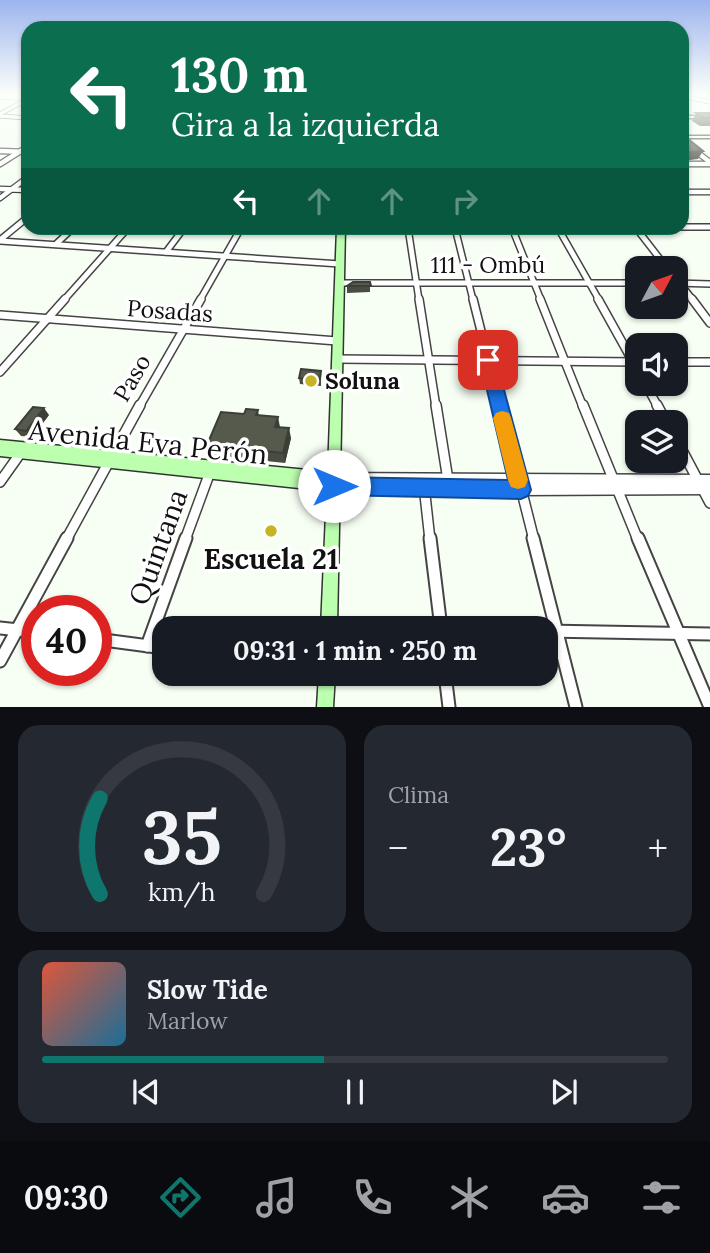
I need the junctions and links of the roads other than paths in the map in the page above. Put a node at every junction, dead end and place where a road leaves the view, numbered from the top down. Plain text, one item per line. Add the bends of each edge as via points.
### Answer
1 (710, 137) edge
2 (689, 138) edge
3 (689, 145) edge
4 (0, 151) edge
5 (19, 152) joint
6 (710, 163) edge
7 (0, 164) edge
8 (689, 164) edge
9 (21, 182) edge
10 (0, 189) edge
11 (11, 189) junction
12 (21, 190) edge
13 (689, 192) edge
14 (710, 192) edge
15 (0, 198) edge
16 (21, 223) edge
17 (689, 227) edge
18 (710, 227) edge
19 (66, 235) edge
20 (122, 235) edge
21 (179, 235) edge
22 (237, 235) edge
23 (341, 235) edge
24 (409, 235) edge
25 (457, 235) edge
26 (515, 235) edge
27 (562, 235) edge
28 (641, 235) edge
29 (0, 241) edge
30 (56, 244) junction
31 (110, 248) junction
32 (166, 252) junction
33 (226, 256) junction
34 (658, 256) edge
35 (340, 264) junction
36 (417, 282) junction
37 (469, 282) junction
38 (339, 283) junction
39 (535, 283) junction
40 (588, 283) junction
41 (625, 283) edge
42 (688, 283) edge
43 (710, 284) edge
44 (688, 296) edge
45 (0, 315) edge
46 (48, 319) junction
47 (710, 323) edge
48 (184, 330) junction
49 (337, 341) junction
50 (625, 345) edge
51 (337, 359) junction
52 (428, 359) junction
53 (488, 360) junction
54 (566, 362) junction
55 (688, 362) edge
56 (710, 362) edge
57 (625, 364) edge
58 (0, 372) edge
59 (0, 445) edge
60 (22, 450) junction
61 (0, 452) edge
62 (688, 458) edge
63 (110, 459) junction
64 (211, 468) junction
65 (448, 480) junction
66 (0, 482) edge
67 (334, 482) junction
68 (424, 482) junction
69 (519, 485) junction
70 (615, 485) junction
71 (705, 485) edge
72 (710, 503) edge
73 (329, 616) edge
74 (440, 616) edge
75 (548, 616) edge
76 (0, 628) edge
77 (18, 630) junction
78 (21, 630) edge
79 (558, 631) edge
80 (680, 634) junction
81 (710, 634) edge
82 (112, 641) edge
83 (146, 646) junction
84 (152, 647) edge
85 (558, 652) edge
86 (0, 661) edge
87 (325, 686) edge
88 (446, 686) edge
89 (326, 707) edge
90 (449, 707) edge
91 (576, 707) edge
92 (710, 707) edge

1 - 2 street
3 - 6 street
4 - 5 street
5 - 7 street
6 - 8 street
9 - 11 street
10 - 11 street
11 - 12 street
11 - 15 street
13 - 14 street
16 - 29 street
17 - 18 street
19 - 30 street
20 - 31 street
21 - 32 street
22 - 33 street, Paso
23 - 35 main road
24 - 36 street
25 - 37 street
26 - 39 street
27 - 40 street
28 - 34 street
29 - 30 street
30 - 31 street
31 - 32 street
31 - 46 street
32 - 33 street
33 - 35 street
33 - 48 street, Paso
35 - 38 main road
36 - 37 street, 111 - Ombú
36 - 38 street, 111 - Ombú
36 - 52 street
37 - 39 street, 111 - Ombú
37 - 53 street
38 - 49 main road
39 - 40 street, 111 - Ombú
39 - 54 street
40 - 41 street, 111 - Ombú
40 - 50 street
42 - 43 street
44 - 47 street
45 - 46 street, Posadas
46 - 48 street, Posadas
46 - 58 street
48 - 49 street, Posadas
48 - 63 street, Paso
49 - 51 main road
51 - 52 street
51 - 67 main road
52 - 53 street
52 - 65 street
53 - 54 street
53 - 69 street
54 - 57 street
54 - 70 street
55 - 56 street
59 - 60 main road, Avenida Eva Perón
60 - 61 main road, Avenida Eva Perón
60 - 63 main road, Avenida Eva Perón
60 - 66 street
62 - 71 street
63 - 64 main road, Avenida Eva Perón
63 - 77 street, Paso
64 - 67 main road, Avenida Eva Perón
64 - 83 street, Quintana
65 - 68 street
65 - 69 street
67 - 68 street
67 - 73 main road
68 - 69 street
68 - 74 street
69 - 70 street
69 - 75 street
70 - 71 street
70 - 80 street
71 - 72 street
76 - 77 street
77 - 78 street
77 - 86 street, Paso
79 - 80 street
80 - 81 street
80 - 92 street
82 - 83 street
83 - 84 street
85 - 91 street
87 - 89 main road
88 - 90 street

